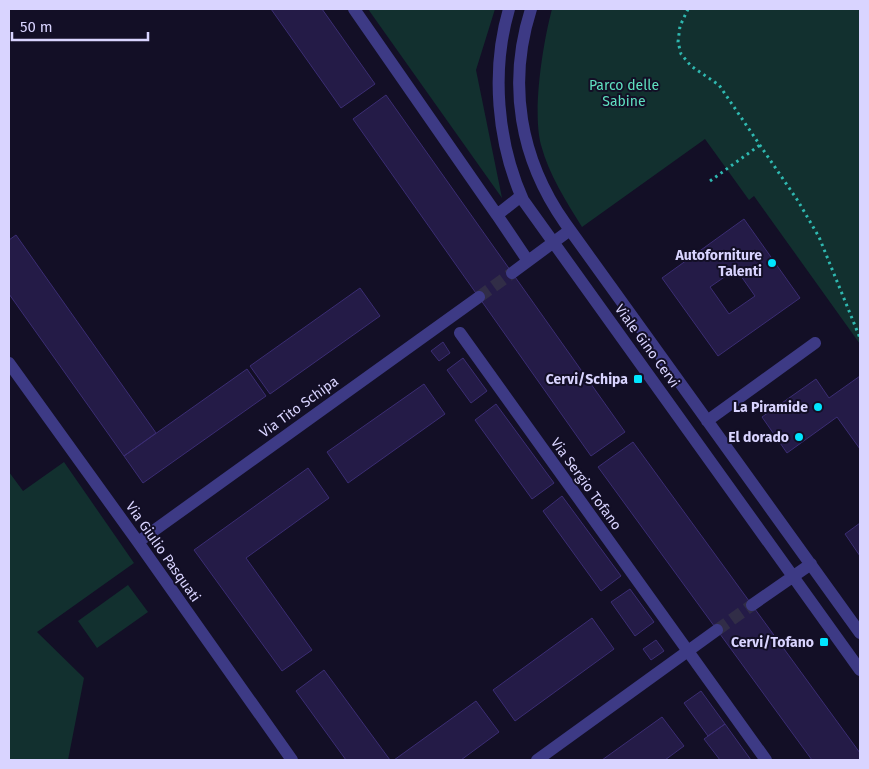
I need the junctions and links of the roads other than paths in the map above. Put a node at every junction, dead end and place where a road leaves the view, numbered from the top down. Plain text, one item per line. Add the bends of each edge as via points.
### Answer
1 (354, 9) edge
2 (509, 9) edge
3 (531, 9) edge
4 (522, 196) junction
5 (497, 215) junction
6 (570, 230) junction
7 (553, 243) junction
8 (528, 261) junction
9 (512, 273) tunnel mouth
10 (479, 297) tunnel mouth
11 (460, 333) dead end
12 (816, 343) dead end
13 (9, 364) edge
14 (707, 421) junction
15 (138, 542) junction
16 (811, 564) junction
17 (794, 577) junction
18 (752, 605) tunnel mouth
19 (859, 629) edge
20 (717, 630) tunnel mouth
21 (688, 652) junction
22 (860, 670) edge
23 (292, 760) edge
24 (537, 760) edge
25 (766, 760) edge

1 - 5 street
2 - 4 street, Viale Gino Cervi via 501,44 499,85 506,146
3 - 6 street, Viale Gino Cervi via 521,69 526,148 540,181
4 - 5 street
4 - 7 street, Viale Gino Cervi
5 - 8 street
6 - 7 street
6 - 14 street, Viale Gino Cervi
7 - 8 street
7 - 17 street, Viale Gino Cervi
8 - 9 street
10 - 15 street, Via Tito Schipa
11 - 21 street, Via Sergio Tofano
12 - 14 street
13 - 15 street, Via Giulio Pasquati
14 - 16 street, Viale Gino Cervi
15 - 23 street, Via Giulio Pasquati
16 - 17 street
16 - 19 street, Viale Gino Cervi
17 - 18 street
17 - 22 street, Viale Gino Cervi
20 - 21 street
21 - 24 street
21 - 25 street, Via Sergio Tofano

